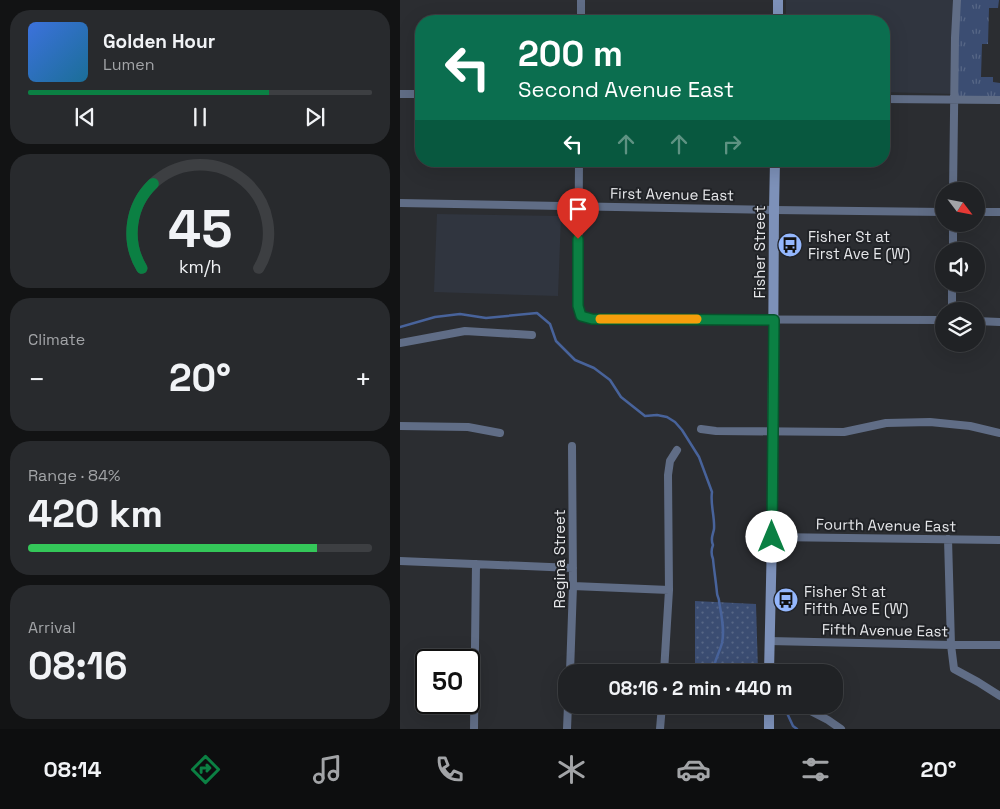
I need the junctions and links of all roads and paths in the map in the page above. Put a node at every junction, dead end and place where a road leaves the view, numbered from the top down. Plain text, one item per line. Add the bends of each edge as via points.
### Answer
1 (580, 0) edge
2 (778, 0) edge
3 (957, 0) edge
4 (580, 15) edge
5 (778, 15) edge
6 (400, 94) edge
7 (415, 94) edge
8 (890, 99) edge
9 (1000, 100) edge
10 (954, 101) junction
11 (580, 167) edge
12 (775, 167) edge
13 (953, 182) edge
14 (400, 203) edge
15 (579, 206) junction
16 (774, 210) junction
17 (935, 212) edge
18 (985, 212) edge
19 (1000, 212) edge
20 (774, 320) junction
21 (935, 320) edge
22 (985, 321) edge
23 (1000, 322) edge
24 (532, 335) dead end
25 (400, 343) edge
26 (400, 426) edge
27 (701, 429) dead end
28 (773, 431) junction
29 (500, 433) dead end
30 (1000, 433) edge
31 (572, 446) dead end
32 (677, 450) dead end
33 (772, 537) junction
34 (948, 539) junction
35 (1000, 540) edge
36 (400, 561) edge
37 (476, 564) junction
38 (573, 568) junction
39 (573, 586) junction
40 (669, 590) junction
41 (769, 641) junction
42 (951, 645) junction
43 (1000, 645) edge
44 (570, 664) edge
45 (664, 664) edge
46 (769, 664) edge
47 (1000, 696) edge
48 (568, 714) edge
49 (661, 714) edge
50 (769, 714) edge
51 (816, 714) edge
52 (474, 729) edge
53 (567, 729) edge
54 (660, 729) edge
55 (769, 729) edge
56 (841, 729) edge

1 - 4 street
2 - 5 main road
3 - 10 street
6 - 7 street
8 - 10 street
9 - 10 street
10 - 13 street
11 - 15 street
12 - 16 main road, Fisher Street
14 - 15 street, First Avenue East
15 - 16 street, First Avenue East
15 - 20 street via 578,306 581,316 592,319
16 - 17 street, First Avenue East
16 - 20 main road, Fisher Street
18 - 19 street
20 - 21 street
20 - 28 main road, Fisher Street
22 - 23 street
24 - 25 street via 465,331
26 - 29 street via 468,427
27 - 28 street
28 - 30 street via 844,432 886,423 930,422
28 - 33 main road, Fisher Street
31 - 38 street, Regina Street
32 - 40 street via 670,461 668,475
33 - 34 street, Fourth Avenue East
33 - 41 main road, Fisher Street
34 - 35 street, Fourth Avenue East
34 - 42 street
36 - 37 street
37 - 38 street
37 - 52 street
38 - 39 street, Regina Street
39 - 40 street
39 - 44 street, Regina Street
40 - 45 street
41 - 42 street, Fifth Avenue East
41 - 46 main road, Fisher Street
42 - 43 street, Fifth Avenue East
42 - 47 street via 954,669
48 - 53 street
49 - 54 street
50 - 55 main road
51 - 56 street

